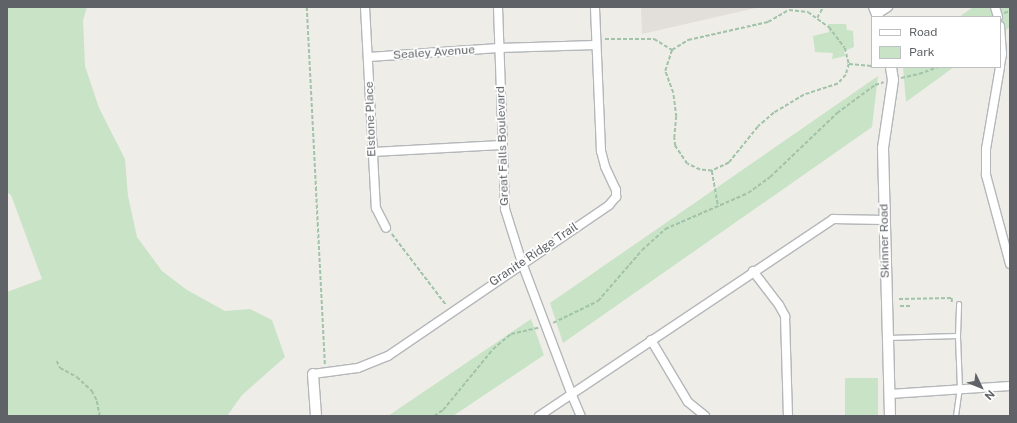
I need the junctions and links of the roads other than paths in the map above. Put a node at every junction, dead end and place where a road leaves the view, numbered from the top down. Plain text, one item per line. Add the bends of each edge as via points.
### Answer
1 (365, 7) edge
2 (498, 7) edge
3 (595, 7) edge
4 (888, 7) edge
5 (876, 13) edge
6 (1001, 40) edge
7 (596, 42) junction
8 (499, 48) junction
9 (369, 57) junction
10 (1001, 60) edge
11 (891, 68) edge
12 (1000, 68) edge
13 (502, 145) junction
14 (372, 152) junction
15 (884, 220) junction
16 (386, 228) road end
17 (522, 263) junction
18 (1010, 264) edge
19 (753, 271) junction
20 (959, 304) dead end
21 (958, 336) junction
22 (888, 338) junction
23 (651, 340) junction
24 (313, 374) joint
25 (1010, 386) edge
26 (960, 390) junction
27 (571, 393) junction
28 (890, 394) junction
29 (316, 416) edge
30 (539, 416) edge
31 (581, 416) edge
32 (705, 416) edge
33 (788, 416) edge
34 (890, 416) edge
35 (956, 416) edge

1 - 9 street, Elstone Place
2 - 8 street, Great Falls Boulevard
3 - 7 street, Granite Ridge Trail
4 - 5 street
6 - 10 street
7 - 8 street
7 - 17 street, Granite Ridge Trail via 601,151 616,190 616,197 609,205
8 - 9 street, Sealey Avenue
8 - 13 street, Great Falls Boulevard
9 - 14 street, Elstone Place
11 - 15 street, Skinner Road via 893,80 883,148
12 - 18 street via 986,149 986,175
13 - 14 street
13 - 17 street, Great Falls Boulevard via 504,209
14 - 16 street, Elstone Place via 376,208
15 - 19 street via 833,219
15 - 22 street, Skinner Road
17 - 24 street, Granite Ridge Trail via 388,356 358,368
17 - 27 street, Great Falls Boulevard
19 - 23 street
19 - 33 street via 785,316
20 - 21 lane
21 - 22 lane
21 - 26 lane
22 - 28 street, Skinner Road
23 - 27 street
23 - 32 street via 688,402
24 - 29 street
25 - 26 street
26 - 28 street
26 - 35 lane
27 - 30 street
27 - 31 street, Great Falls Boulevard
28 - 34 street, Skinner Road

